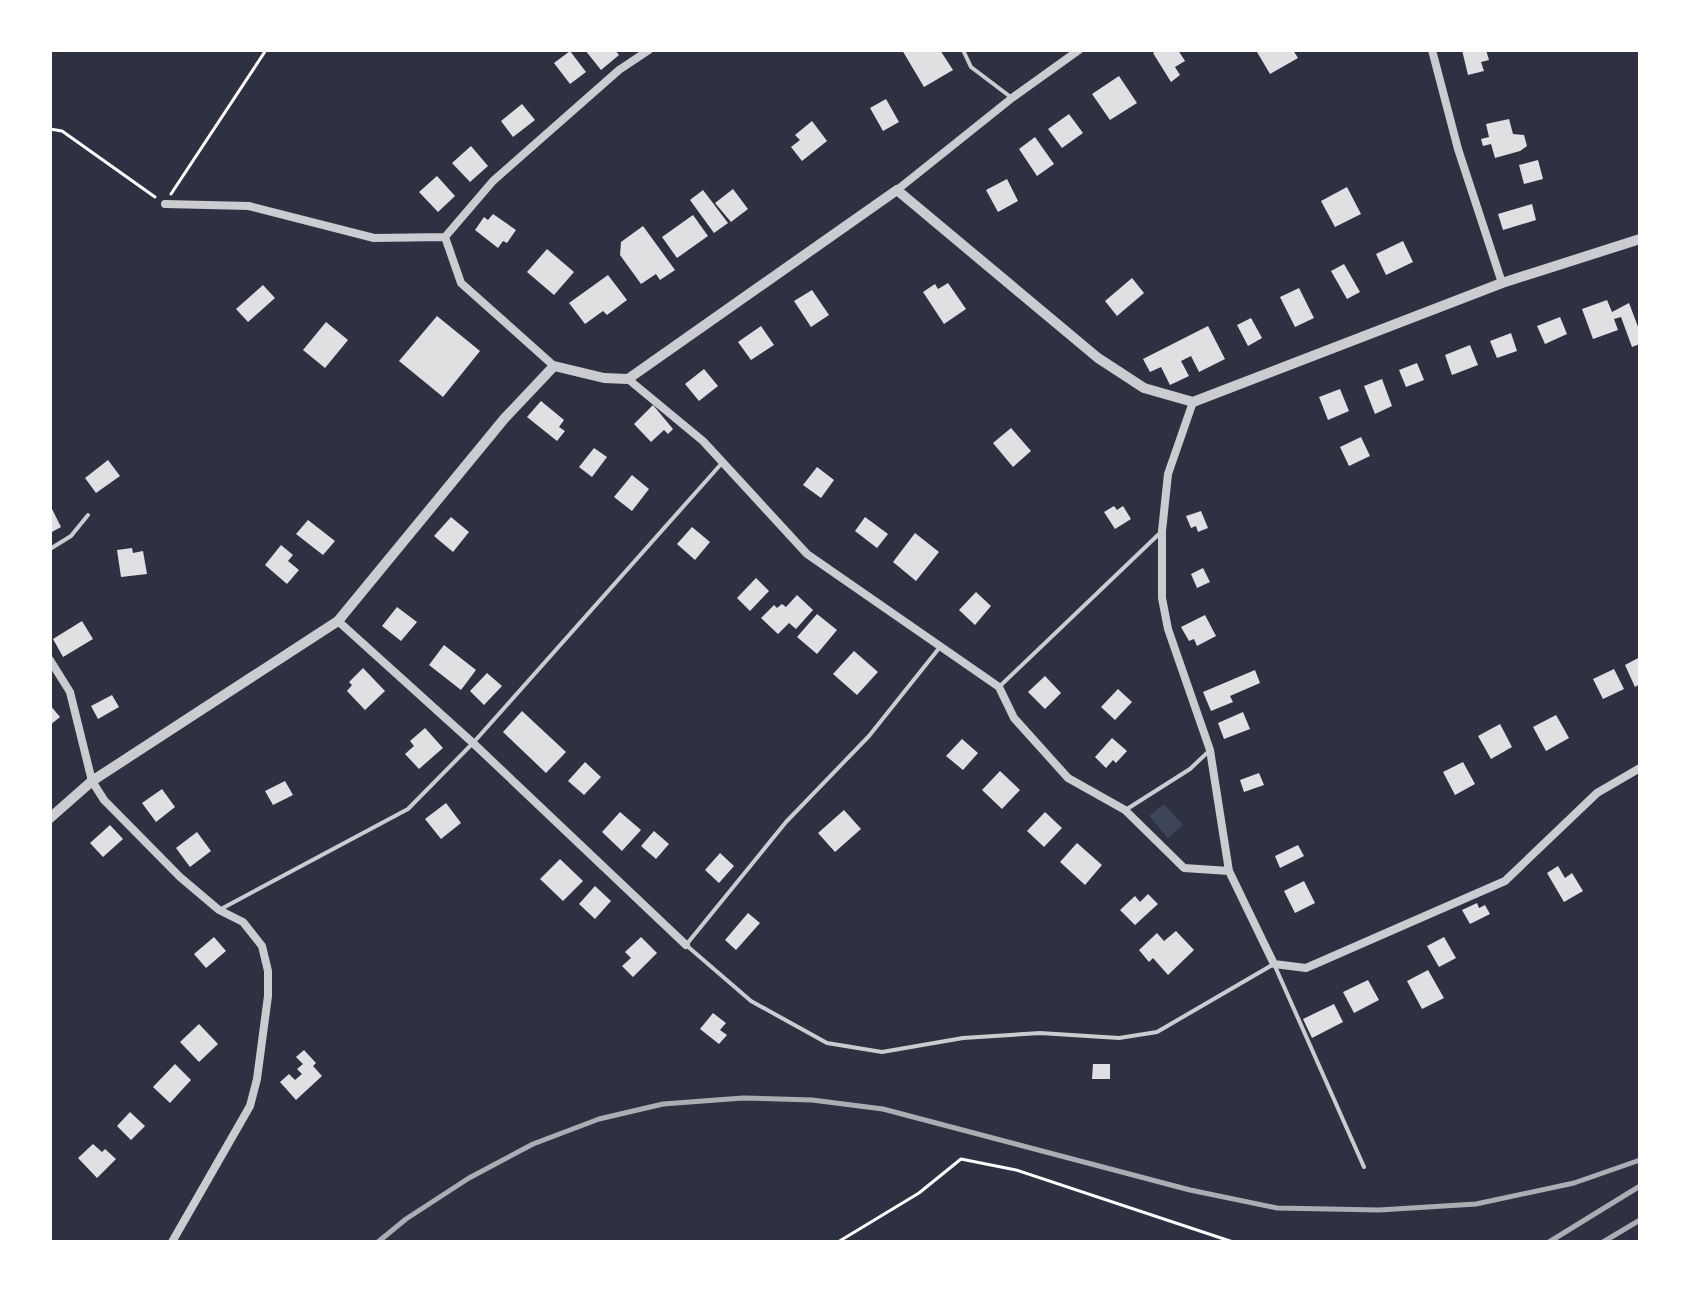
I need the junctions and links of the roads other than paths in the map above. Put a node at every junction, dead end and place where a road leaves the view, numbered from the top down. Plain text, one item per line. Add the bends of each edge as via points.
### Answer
1 (649, 50) edge
2 (963, 50) edge
3 (1079, 50) edge
4 (1432, 50) edge
5 (1012, 98) junction
6 (897, 190) junction
7 (165, 204) road end
8 (445, 237) junction
9 (1640, 239) edge
10 (1502, 283) junction
11 (554, 366) junction
12 (628, 379) junction
13 (1193, 402) junction
14 (722, 462) junction
15 (88, 515) dead end
16 (1162, 531) junction
17 (50, 549) edge
18 (338, 621) junction
19 (942, 645) junction
20 (50, 660) edge
21 (999, 687) junction
22 (473, 743) junction
23 (1210, 750) junction
24 (1640, 768) edge
25 (92, 781) junction
26 (1125, 810) junction
27 (50, 818) edge
28 (1229, 871) junction
29 (219, 910) junction
30 (686, 945) junction
31 (1274, 964) junction
32 (1364, 1167) dead end
33 (172, 1242) edge

1 - 8 street via 493,181
2 - 5 lane via 971,67
3 - 5 street
4 - 10 street
5 - 6 street
6 - 12 street
6 - 13 street via 1098,358 1144,388
7 - 8 street via 249,206 374,238
8 - 11 street via 461,283
9 - 10 street
10 - 13 street
11 - 12 street
11 - 18 street
12 - 14 street
13 - 16 street via 1168,474
14 - 19 street via 807,554
14 - 22 lane
15 - 17 lane via 71,536
16 - 21 lane
16 - 23 street via 1162,598 1168,629
18 - 22 street
18 - 25 street
19 - 21 street
19 - 30 lane
20 - 25 street via 70,692
21 - 26 street via 1014,718 1068,778
22 - 29 lane via 408,809
22 - 30 street
23 - 26 lane
23 - 28 street
24 - 31 street via 1597,793 1505,881 1306,968
25 - 27 street
25 - 29 street via 104,800
26 - 28 street via 1184,868
28 - 31 street
29 - 33 street via 243,922 262,946 268,971 257,1079 250,1106
30 - 31 lane via 751,1001 827,1043 882,1052 963,1038 1040,1033 1119,1038 1157,1032
31 - 32 lane

